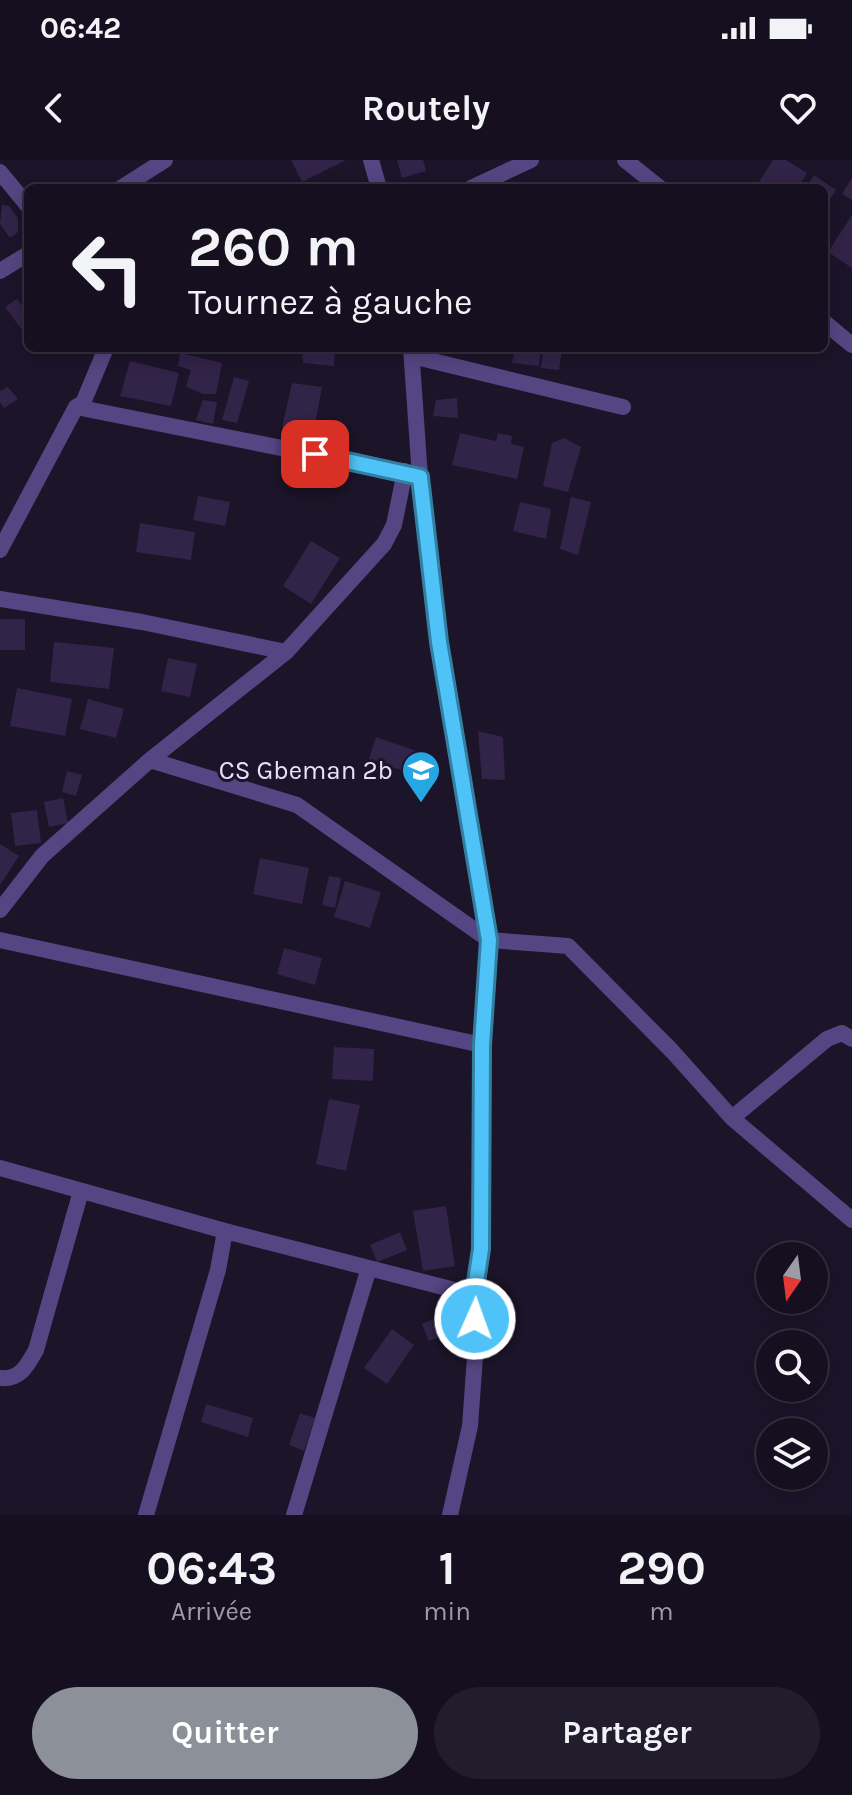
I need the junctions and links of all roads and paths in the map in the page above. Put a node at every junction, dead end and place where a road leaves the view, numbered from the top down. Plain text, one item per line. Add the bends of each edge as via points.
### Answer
1 (165, 160) edge
2 (371, 160) edge
3 (531, 160) edge
4 (625, 160) edge
5 (0, 172) edge
6 (127, 184) edge
7 (378, 184) edge
8 (480, 184) edge
9 (655, 184) edge
10 (24, 201) edge
11 (24, 256) edge
12 (0, 271) edge
13 (828, 325) edge
14 (852, 345) edge
15 (104, 352) edge
16 (412, 352) edge
17 (76, 407) junction
18 (623, 407) dead end
19 (412, 474) junction
20 (0, 550) edge
21 (0, 599) edge
22 (286, 652) junction
23 (150, 760) junction
24 (0, 910) edge
25 (0, 940) edge
26 (489, 940) junction
27 (852, 1039) edge
28 (482, 1045) junction
29 (732, 1118) junction
30 (0, 1168) edge
31 (81, 1191) junction
32 (852, 1220) edge
33 (225, 1231) junction
34 (369, 1268) junction
35 (474, 1295) junction
36 (0, 1378) edge
37 (146, 1515) edge
38 (294, 1515) edge
39 (450, 1515) edge

1 - 6 street
2 - 7 street
3 - 8 street
4 - 9 street
5 - 10 street
11 - 12 street
13 - 14 street
15 - 17 street via 83,403
16 - 18 street
16 - 19 street
17 - 19 street
17 - 20 street
19 - 22 street via 384,544
19 - 26 street
21 - 22 street
22 - 23 street
23 - 24 street via 42,856
23 - 26 street via 297,805
25 - 28 street
26 - 28 street
26 - 29 street via 568,946
27 - 29 street via 842,1033 827,1039
28 - 35 street via 481,1249
29 - 32 street
30 - 31 street
31 - 33 street
31 - 36 street via 36,1350 25,1369 10,1379
33 - 34 street
33 - 37 street
34 - 35 street
34 - 38 street
35 - 39 street via 470,1426

